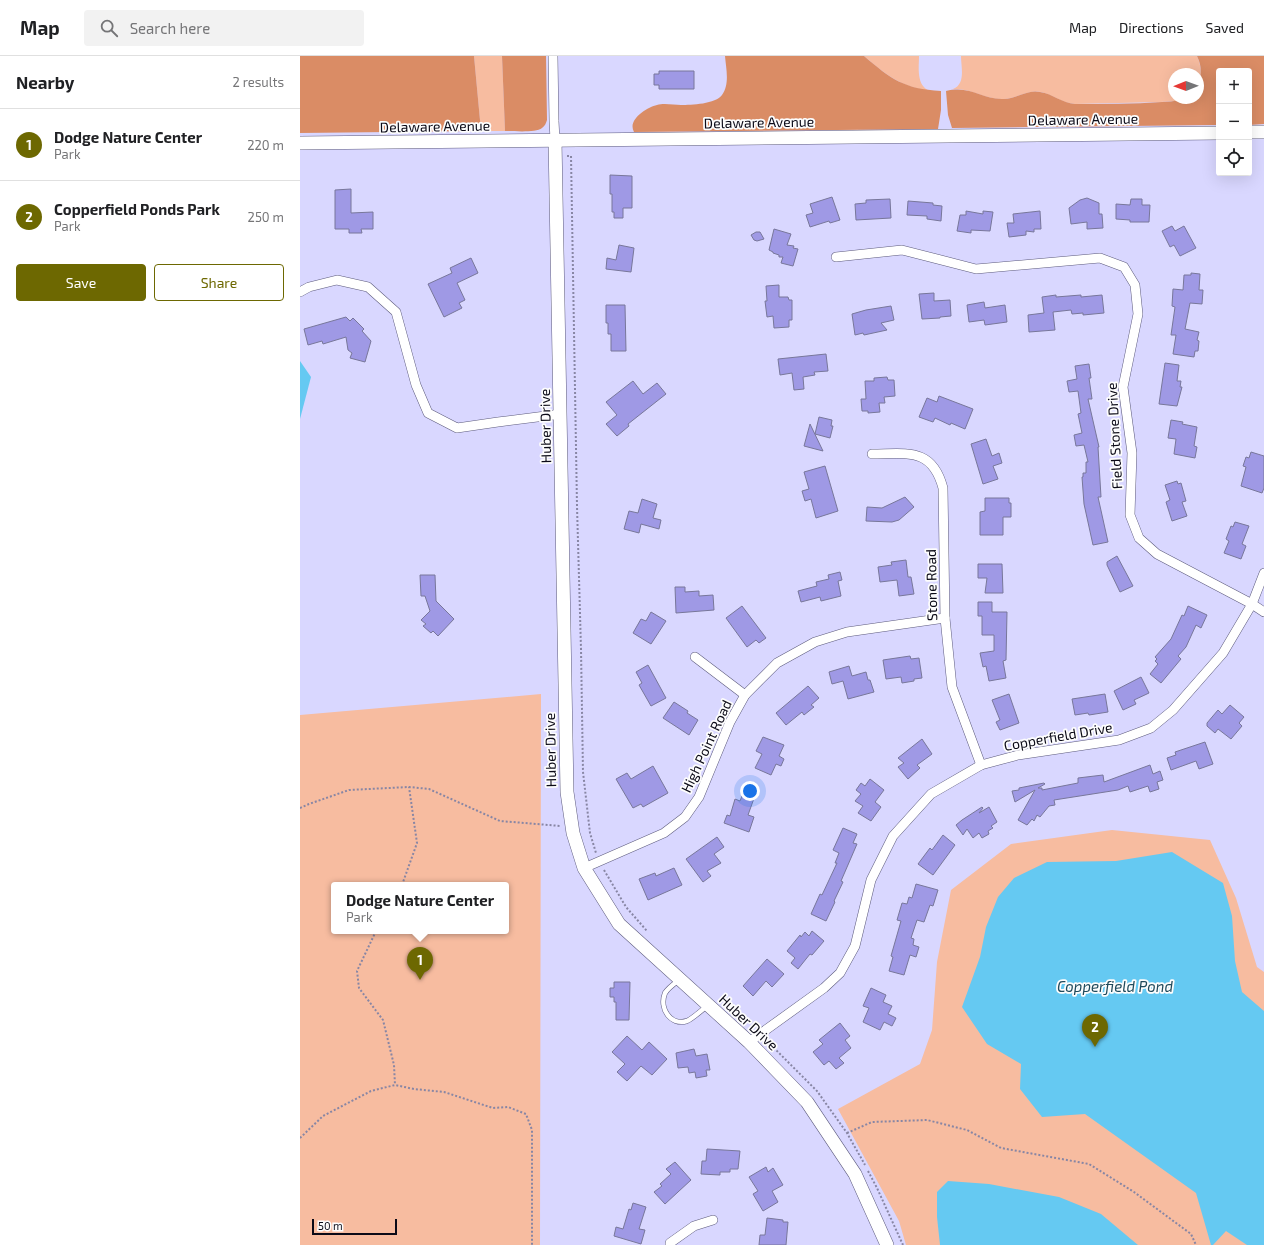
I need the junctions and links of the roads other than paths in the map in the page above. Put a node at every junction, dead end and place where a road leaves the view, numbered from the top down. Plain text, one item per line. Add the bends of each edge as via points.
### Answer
1 (553, 56) edge
2 (1252, 132) edge
3 (1264, 132) edge
4 (1216, 133) edge
5 (555, 140) junction
6 (300, 143) edge
7 (836, 257) dead end
8 (300, 292) edge
9 (560, 414) junction
10 (872, 454) dead end
11 (1264, 572) edge
12 (1252, 604) junction
13 (1264, 612) edge
14 (945, 618) junction
15 (695, 657) dead end
16 (746, 695) junction
17 (981, 765) junction
18 (584, 868) junction
19 (680, 979) junction
20 (708, 1005) junction
21 (754, 1038) junction
22 (713, 1220) dead end
23 (670, 1245) edge
24 (887, 1245) edge

1 - 5 street
2 - 3 street
4 - 5 street, Delaware Avenue
5 - 6 street, Delaware Avenue
5 - 9 street, Huber Drive
7 - 12 street, Field Stone Drive via 902,250 976,269 1100,258 1124,267 1135,285 1138,314 1123,387 1132,453 1130,515 1139,538 1157,554
8 - 9 street via 337,280 368,287 396,312 416,385 428,413 458,428
9 - 18 street, Huber Drive via 567,792 572,826
10 - 14 street, Stone Road via 915,454 930,462 940,475 943,488
11 - 12 street, Copperfield Drive
12 - 13 street, Field Stone Drive
12 - 17 street, Copperfield Drive via 1223,653 1173,710 1151,728 1119,740 1018,755
14 - 16 street, High Point Road via 847,632 815,642 777,663
14 - 17 street, Stone Road via 952,687
15 - 16 street
16 - 18 street, High Point Road via 730,722 699,797 684,817 664,834
17 - 21 street, Copperfield Drive via 931,794 893,836 871,880 855,946 840,973 824,988
18 - 19 street, Huber Drive via 619,924
19 - 20 street, Huber Drive
19 - 20 lane via 666,992 664,1002 671,1019 687,1021
20 - 21 street, Huber Drive
21 - 24 street, Huber Drive via 807,1102 855,1174
22 - 23 street via 694,1226

